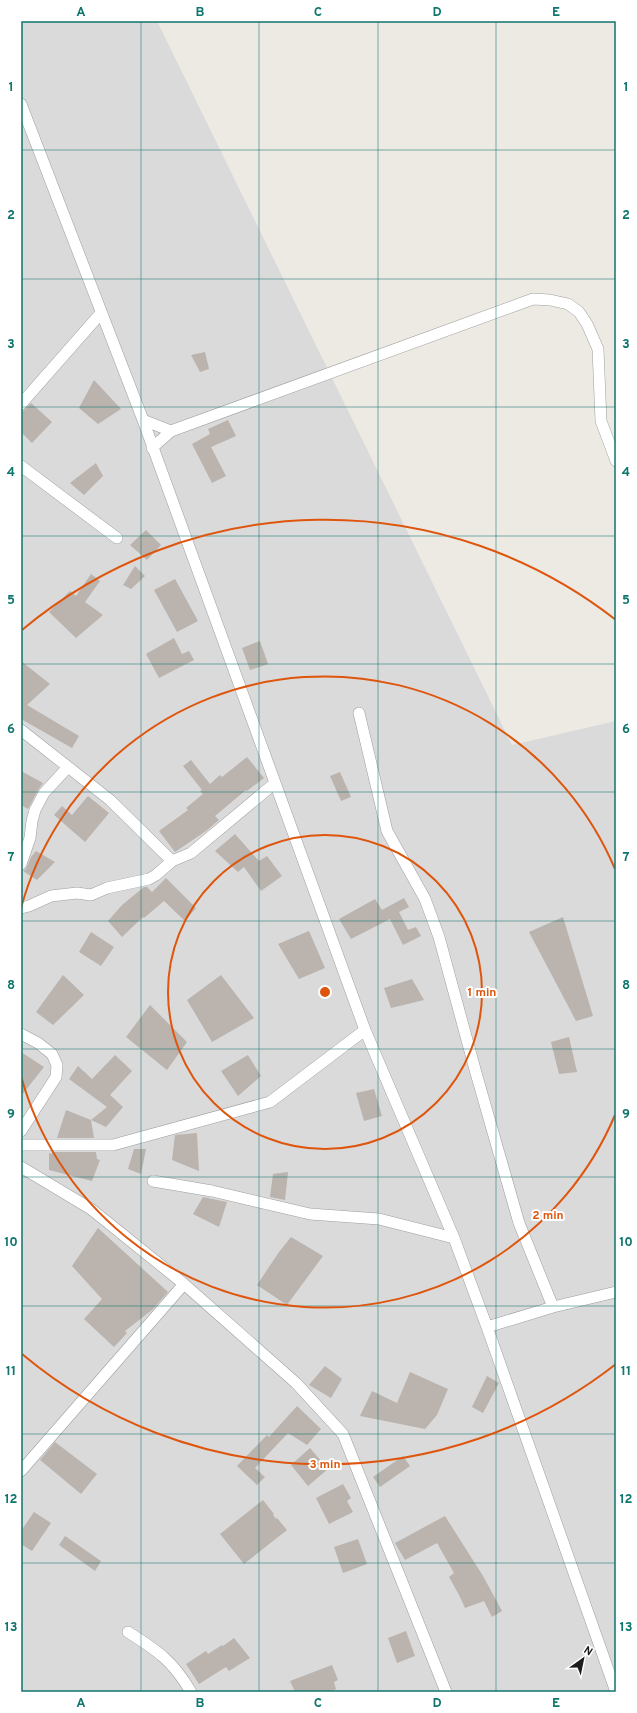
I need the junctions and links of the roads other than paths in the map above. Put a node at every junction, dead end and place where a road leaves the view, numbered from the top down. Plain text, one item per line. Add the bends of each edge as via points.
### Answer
1 (21, 104) edge
2 (101, 313) junction
3 (21, 404) edge
4 (143, 420) junction
5 (171, 432) junction
6 (152, 448) junction
7 (616, 461) edge
8 (21, 466) edge
9 (117, 538) dead end
10 (359, 713) dead end
11 (21, 730) edge
12 (68, 767) junction
13 (275, 783) junction
14 (172, 861) junction
15 (21, 864) edge
16 (21, 908) edge
17 (365, 1030) junction
18 (21, 1034) edge
19 (21, 1131) edge
20 (21, 1145) edge
21 (21, 1167) edge
22 (152, 1181) dead end
23 (454, 1238) junction
24 (184, 1284) junction
25 (616, 1292) edge
26 (553, 1308) junction
27 (487, 1327) junction
28 (21, 1471) edge
29 (128, 1632) dead end
30 (191, 1692) edge
31 (446, 1692) edge
32 (616, 1692) edge

1 - 2 street
2 - 3 street
2 - 4 street
4 - 5 street
4 - 6 street
5 - 6 street
5 - 7 street via 533,299 550,300 568,304 579,312 598,349 601,421
6 - 13 street
8 - 9 street
10 - 26 street via 387,831 425,899 439,937 519,1222
11 - 12 street
12 - 14 street via 110,800
12 - 15 street via 44,793 35,810 30,838
13 - 14 street via 191,853
13 - 17 street
14 - 16 street via 156,875 142,881 91,894 51,896
17 - 20 street via 270,1102 113,1145
17 - 23 street
18 - 19 street via 52,1054 57,1065 56,1077
21 - 24 street via 91,1209
22 - 23 street via 212,1191 310,1214 379,1219
23 - 27 street
24 - 28 street
24 - 31 street via 296,1383 343,1434
25 - 26 street
26 - 27 street
27 - 32 street
29 - 30 street via 166,1658

